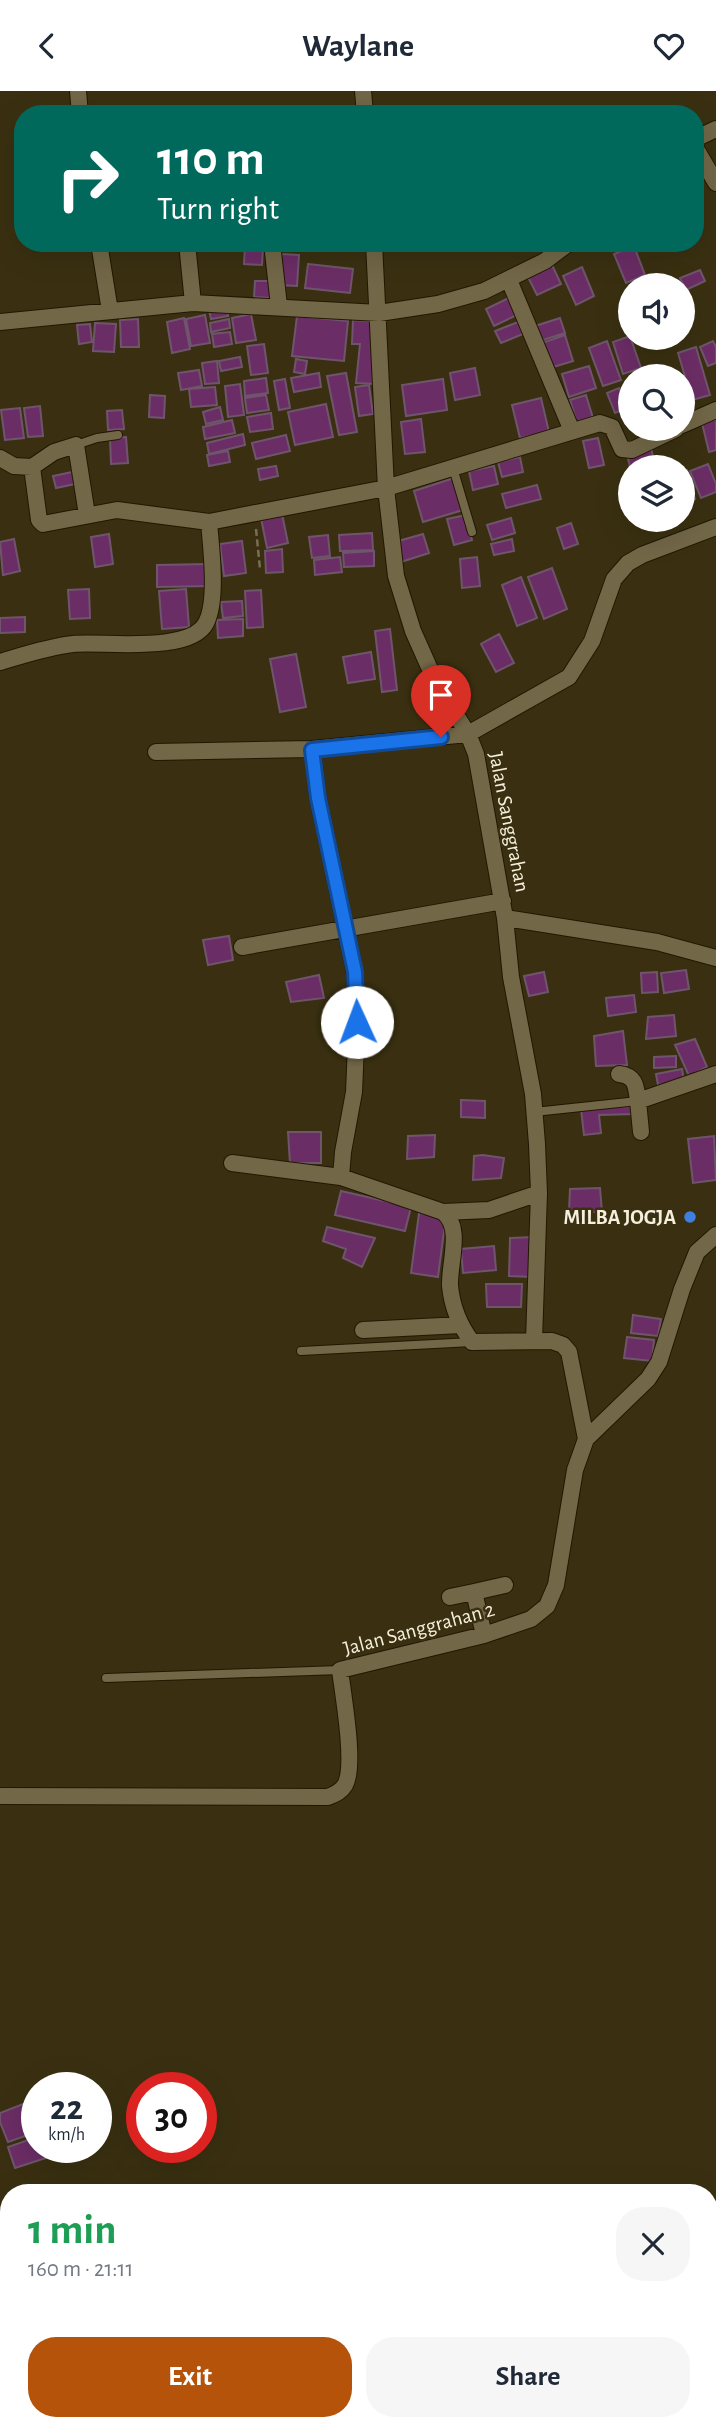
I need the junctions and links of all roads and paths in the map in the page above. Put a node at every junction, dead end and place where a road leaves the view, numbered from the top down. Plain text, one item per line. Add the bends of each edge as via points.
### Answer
1 (704, 162) edge
2 (716, 183) edge
3 (100, 252) edge
4 (188, 252) edge
5 (273, 252) edge
6 (375, 252) edge
7 (557, 252) edge
8 (509, 280) junction
9 (193, 303) junction
10 (279, 306) junction
11 (110, 311) junction
12 (379, 313) junction
13 (0, 321) edge
14 (716, 410) edge
15 (695, 419) edge
16 (572, 431) junction
17 (118, 435) dead end
18 (618, 440) edge
19 (618, 441) edge
20 (651, 441) edge
21 (76, 445) junction
22 (0, 459) edge
23 (32, 467) junction
24 (453, 468) junction
25 (386, 488) junction
26 (254, 512) junction
27 (87, 515) junction
28 (209, 522) junction
29 (716, 527) edge
30 (472, 532) dead end
31 (260, 569) dead end
32 (0, 662) edge
33 (468, 734) junction
34 (312, 750) junction
35 (156, 752) dead end
36 (504, 910) junction
37 (345, 928) junction
38 (242, 947) dead end
39 (716, 958) edge
40 (619, 1074) dead end
41 (716, 1074) edge
42 (638, 1101) junction
43 (534, 1112) junction
44 (641, 1132) dead end
45 (232, 1163) dead end
46 (341, 1177) junction
47 (539, 1193) junction
48 (443, 1212) junction
49 (716, 1235) edge
50 (461, 1325) junction
51 (363, 1330) dead end
52 (534, 1341) junction
53 (472, 1342) junction
54 (301, 1351) dead end
55 (586, 1439) junction
56 (505, 1585) dead end
57 (474, 1592) junction
58 (450, 1597) dead end
59 (484, 1635) junction
60 (340, 1670) junction
61 (106, 1678) dead end
62 (0, 1796) edge

1 - 2 street
3 - 11 street
4 - 9 street
5 - 10 street
6 - 12 street, Jalan Sanggrahan
7 - 8 street
8 - 12 street via 438,304
8 - 16 street
9 - 10 street
9 - 11 street
10 - 12 street
11 - 13 street
12 - 25 street, Jalan Sanggrahan
14 - 15 street
16 - 18 street via 607,423
16 - 24 street
17 - 21 lane
19 - 20 street via 622,449 632,450
21 - 23 street via 54,452
21 - 27 street
22 - 23 street
23 - 27 street via 43,524
24 - 25 street
24 - 30 lane
25 - 26 street
25 - 33 street, Jalan Sanggrahan via 396,576 413,631 437,685
26 - 28 street
26 - 31 path
27 - 28 street via 117,510
28 - 32 street via 212,599 206,624 194,635 168,642 73,644
29 - 33 street via 628,563 614,579 592,641 569,677
33 - 34 street
33 - 36 street, Jalan Sanggrahan via 476,754
34 - 35 street
34 - 37 street
36 - 37 street
36 - 39 street, Jalan Sanggrahan
36 - 43 street
37 - 38 street
37 - 46 street via 355,972 357,1022 354,1092
40 - 42 street via 633,1079
41 - 42 street
42 - 43 lane
42 - 44 street
43 - 47 street
45 - 46 street
46 - 48 street
47 - 48 street via 489,1210
47 - 52 street
48 - 50 street via 454,1231 451,1288
49 - 55 street, Jalan Sanggrahan 2 via 697,1252 649,1379
50 - 51 street
50 - 53 street
52 - 53 street
52 - 55 street via 552,1341 569,1352
53 - 54 lane
55 - 59 street, Jalan Sanggrahan 2 via 575,1470 556,1585 547,1606 531,1619
56 - 57 street
57 - 58 street
57 - 59 street
59 - 60 street, Jalan Sanggrahan 2
60 - 61 lane
60 - 62 street, Jalan Sanggrahan 2 via 349,1776 339,1793 328,1797

